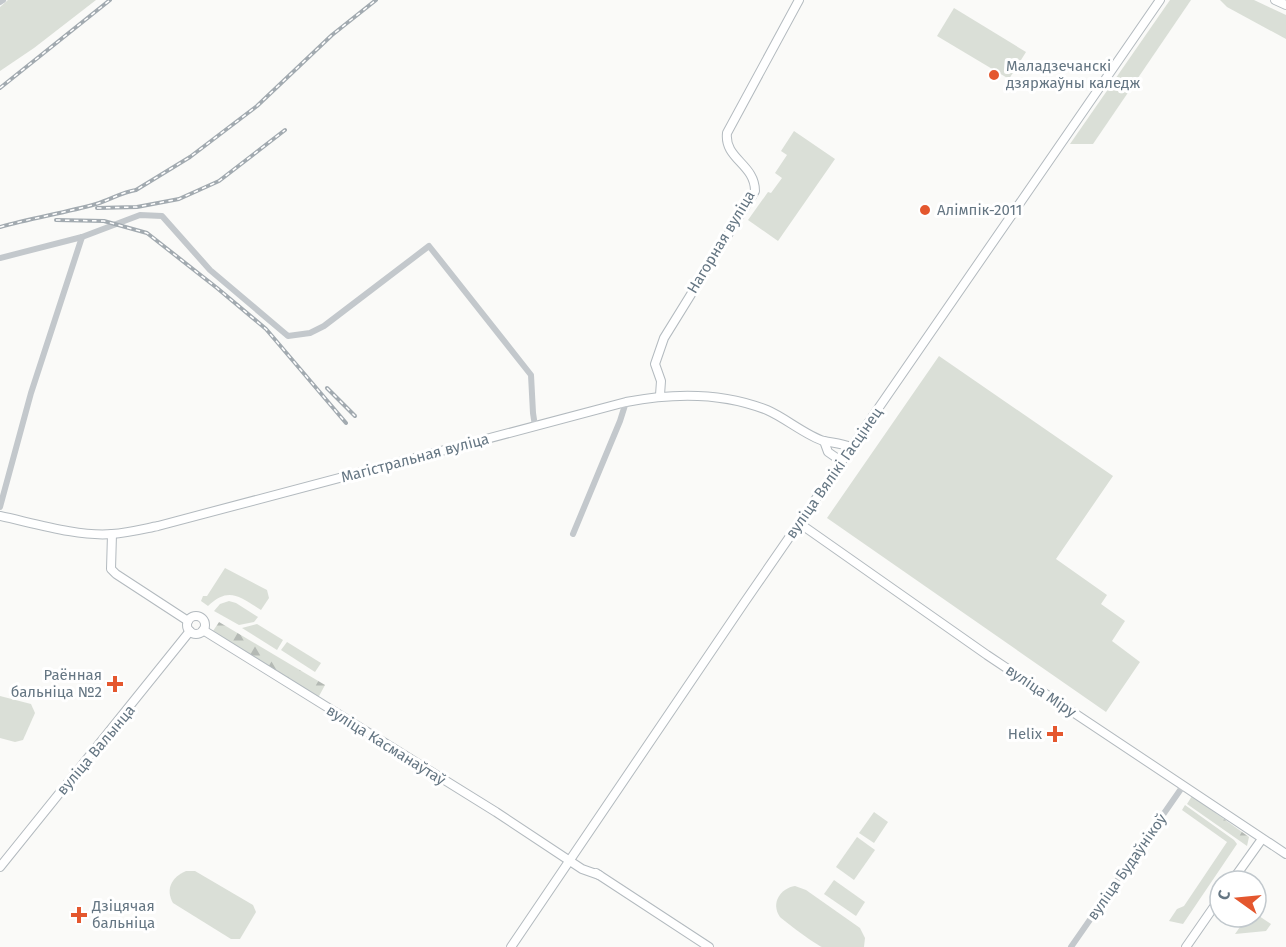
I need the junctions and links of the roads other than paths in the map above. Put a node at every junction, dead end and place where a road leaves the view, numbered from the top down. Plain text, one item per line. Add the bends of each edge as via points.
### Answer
1 (800, 0) edge
2 (1160, 0) edge
3 (1275, 0) edge
4 (1286, 5) edge
5 (82, 237) junction
6 (0, 258) edge
7 (660, 395) junction
8 (626, 402) junction
9 (535, 426) junction
10 (824, 441) junction
11 (851, 447) junction
12 (841, 461) junction
13 (0, 507) edge
14 (0, 516) edge
15 (799, 523) junction
16 (112, 534) junction
17 (573, 534) dead end
18 (188, 621) junction
19 (203, 630) junction
20 (190, 631) junction
21 (1183, 786) junction
22 (1262, 839) junction
23 (1286, 854) edge
24 (570, 859) junction
25 (0, 867) edge
26 (1241, 869) edge
27 (1208, 915) edge
28 (511, 947) edge
29 (709, 947) edge
30 (1071, 947) edge
31 (1186, 947) edge

1 - 7 main road, Нагорная вуліца via 727,133 730,152 751,173 755,191 663,338 655,364 661,381
2 - 11 main road, вуліца Вялікі Гасцінец
3 - 4 main road
5 - 6 street
5 - 9 street via 140,215 162,216 210,270 288,336 324,326 429,246 531,375
5 - 13 street via 34,383
7 - 8 main road, Магістральная вуліца
7 - 10 main road, Магістральная вуліца via 741,402 778,415
8 - 9 main road, Магістральная вуліца
8 - 17 street
9 - 16 main road, Магістральная вуліца via 158,526
10 - 11 main road
10 - 12 main road via 828,452
11 - 12 main road, вуліца Вялікі Гасцінец
12 - 15 main road, вуліца Вялікі Гасцінец
14 - 16 main road, Магістральная вуліца via 90,534
15 - 21 main road, вуліца Міру
15 - 24 main road, вуліца Вялікі Гасцінец
16 - 18 main road via 111,569
18 - 19 main road via 194,616 201,618 205,623
18 - 20 main road
19 - 20 main road
19 - 24 main road, вуліца Касманаўтаў
20 - 25 main road, вуліца Валынца
21 - 22 main road, вуліца Міру
21 - 30 street, вуліца Будаўнікоў
22 - 23 main road, вуліца Міру
22 - 26 main road
24 - 28 main road, вуліца Вялікі Гасцінец
24 - 29 main road, вуліца Касманаўтаў
27 - 31 main road

